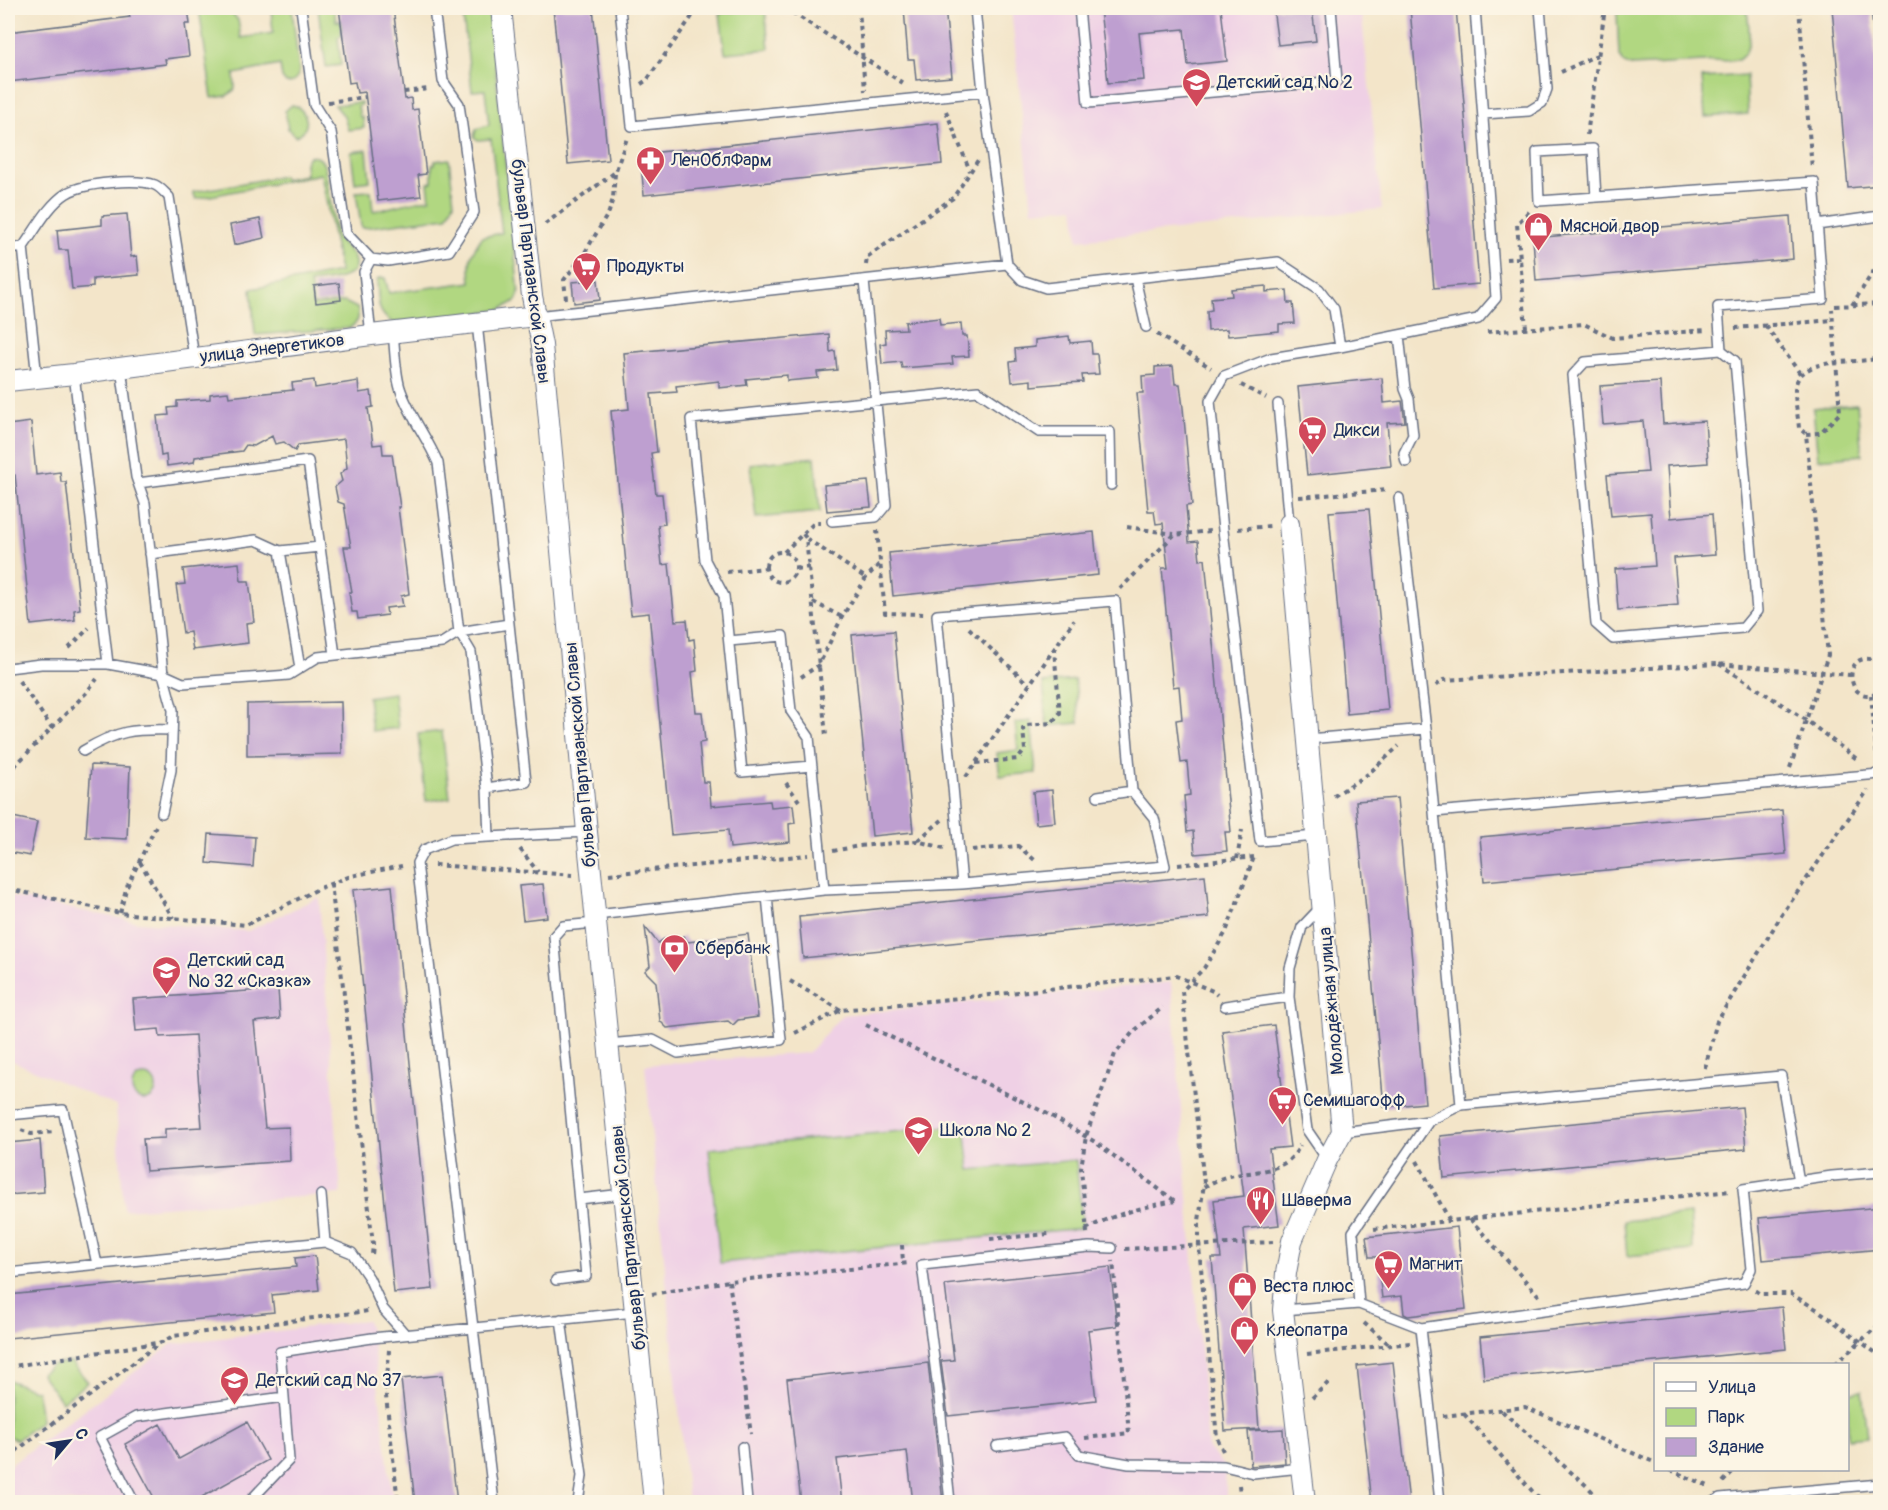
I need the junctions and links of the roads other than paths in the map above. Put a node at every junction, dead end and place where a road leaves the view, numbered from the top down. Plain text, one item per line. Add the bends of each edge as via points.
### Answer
1 (301, 8) edge
2 (434, 8) edge
3 (501, 8) edge
4 (620, 8) edge
5 (975, 8) edge
6 (1079, 8) edge
7 (1330, 8) edge
8 (1475, 8) edge
9 (1540, 9) edge
10 (983, 92) junction
11 (1483, 114) junction
12 (1596, 197) junction
13 (1881, 216) edge
14 (1817, 225) junction
15 (23, 247) junction
16 (8, 249) edge
17 (371, 259) junction
18 (1007, 264) junction
19 (1135, 278) junction
20 (864, 281) junction
21 (536, 316) junction
22 (477, 323) junction
23 (1146, 327) road end
24 (393, 332) junction
25 (371, 335) junction
26 (1399, 335) junction
27 (1340, 347) junction
28 (1721, 350) junction
29 (194, 357) junction
30 (121, 368) junction
31 (74, 374) junction
32 (37, 378) junction
33 (8, 381) edge
34 (876, 401) junction
35 (1278, 404) road end
36 (1406, 462) road end
37 (138, 483) junction
38 (1111, 485) dead end
39 (1399, 498) dead end
40 (832, 522) road end
41 (1289, 524) joint
42 (320, 546) junction
43 (280, 551) junction
44 (150, 554) junction
45 (509, 624) junction
46 (459, 632) junction
47 (729, 640) junction
48 (335, 655) junction
49 (108, 664) junction
50 (9, 668) edge
51 (300, 668) junction
52 (163, 674) junction
53 (1426, 729) junction
54 (172, 730) junction
55 (1308, 739) junction
56 (83, 751) dead end
57 (812, 766) junction
58 (1879, 775) edge
59 (487, 788) junction
60 (1132, 791) junction
61 (1098, 796) dead end
62 (1434, 812) junction
63 (162, 813) road end
64 (587, 832) junction
65 (1316, 836) junction
66 (489, 837) junction
67 (962, 884) junction
68 (824, 890) junction
69 (767, 896) junction
70 (1322, 906) junction
71 (596, 919) junction
72 (1289, 997) junction
73 (1225, 1006) road end
74 (608, 1044) junction
75 (1461, 1105) junction
76 (8, 1115) edge
77 (1429, 1121) junction
78 (1342, 1132) junction
79 (1327, 1160) junction
80 (1881, 1172) edge
81 (1799, 1182) junction
82 (623, 1194) junction
83 (321, 1195) dead end
84 (579, 1199) junction
85 (325, 1242) junction
86 (1112, 1248) road end
87 (98, 1264) junction
88 (8, 1273) edge
89 (556, 1280) dead end
90 (1359, 1304) junction
91 (634, 1305) junction
92 (1283, 1310) junction
93 (561, 1319) junction
94 (472, 1328) junction
95 (1421, 1328) junction
96 (405, 1334) junction
97 (284, 1397) junction
98 (997, 1446) dead end
99 (742, 1447) road end
100 (1301, 1468) junction
101 (1881, 1484) edge
102 (134, 1503) edge
103 (249, 1503) edge
104 (494, 1503) edge
105 (578, 1503) edge
106 (654, 1503) edge
107 (747, 1503) edge
108 (950, 1503) edge
109 (1305, 1503) edge
110 (1440, 1503) edge
111 (1713, 1503) edge

1 - 17 lane via 314,105 331,132 346,233
2 - 17 lane via 443,81 459,104 474,212 449,251 388,261
3 - 21 street, бульвар Партизанской Славы
4 - 10 lane via 632,126
5 - 10 lane
6 - 7 lane via 1088,103 1337,81
8 - 11 lane
9 - 11 lane via 1547,89 1542,103 1529,111
10 - 18 lane
11 - 26 lane via 1496,298 1478,319
12 - 12 lane via 1593,149 1536,152 1539,201
12 - 14 lane via 1814,182
13 - 14 lane
14 - 28 lane via 1823,299 1718,307
15 - 16 lane
15 - 29 lane via 51,208 68,193 88,185 140,182 157,186 170,197
15 - 32 lane
17 - 25 lane via 364,272
18 - 19 lane via 1022,280 1046,288
18 - 20 lane
19 - 23 lane
19 - 27 lane via 1278,262 1319,288 1334,309
20 - 21 lane
20 - 34 lane
21 - 22 street, улица Энергетиков
21 - 64 street, бульвар Партизанской Славы via 544,357
22 - 24 street, улица Энергетиков
22 - 45 lane
24 - 25 street, улица Энергетиков
24 - 46 lane via 399,385 438,463
25 - 29 street, улица Энергетиков
26 - 27 lane
26 - 36 lane via 1413,435 1404,453
27 - 65 lane via 1271,358 1224,376 1210,401 1260,841
28 - 28 lane via 1735,361 1757,610 1743,628 1613,639 1596,624 1573,375 1585,362
29 - 30 street, улица Энергетиков
30 - 31 street, улица Энергетиков
30 - 37 lane
31 - 32 street, улица Энергетиков
31 - 49 lane
32 - 33 street, улица Энергетиков
34 - 38 lane via 978,391 1040,432 1110,432
34 - 40 lane via 886,505 876,517
34 - 47 lane via 691,419 705,560 724,596
35 - 41 lane
37 - 42 lane via 308,462
37 - 44 lane via 145,503
39 - 53 lane
41 - 55 street, Молодёжная улица
42 - 43 lane
42 - 48 lane
43 - 44 lane via 256,540
43 - 51 lane
44 - 52 lane
45 - 46 lane
45 - 59 lane via 526,782
46 - 48 lane via 442,643
46 - 59 lane via 471,652
47 - 57 lane via 783,636 791,711 809,737
47 - 57 lane via 742,772
48 - 51 lane via 318,657
49 - 50 lane
49 - 52 lane
51 - 52 lane via 289,675 183,683
52 - 54 lane via 173,710
53 - 55 lane
53 - 62 lane
54 - 56 lane via 126,731
54 - 63 lane via 171,770
55 - 65 street, Молодёжная улица
57 - 68 lane
58 - 62 lane
59 - 66 lane
60 - 61 lane
60 - 67 lane via 1154,818 1165,866
60 - 67 lane via 1115,600 937,615
62 - 75 lane
64 - 66 lane
64 - 71 street, бульвар Партизанской Славы
65 - 70 street, Молодёжная улица
66 - 94 lane via 452,839 424,850 417,863
67 - 68 lane
68 - 69 lane
69 - 71 lane
69 - 74 lane via 781,1040 678,1053 653,1040
70 - 72 lane via 1302,927 1290,968
70 - 78 street, Молодёжная улица
71 - 74 street, бульвар Партизанской Славы
71 - 84 lane via 563,926 554,936
72 - 73 lane
72 - 79 lane via 1307,1130
74 - 82 street, бульвар Партизанской Славы
75 - 77 lane
75 - 81 lane via 1781,1076
76 - 87 lane via 63,1110
77 - 78 lane
77 - 90 lane via 1353,1232
78 - 79 street
79 - 92 street via 1292,1241
80 - 81 lane
81 - 95 lane via 1743,1189 1751,1269 1744,1283
82 - 84 lane
82 - 91 street, бульвар Партизанской Славы
83 - 85 lane
84 - 89 lane via 586,1276
85 - 87 lane
85 - 96 lane via 352,1253 383,1309
86 - 108 lane via 1089,1247 922,1265
87 - 88 lane
90 - 92 lane
90 - 95 lane
91 - 93 lane
91 - 106 street, бульвар Партизанской Славы
92 - 100 street
93 - 94 lane
93 - 105 lane via 582,1476
94 - 96 lane
94 - 104 lane
95 - 110 lane
96 - 97 lane via 280,1352
97 - 102 lane via 136,1417 100,1437
97 - 103 lane via 289,1460
98 - 100 lane via 1065,1437 1079,1455 1129,1464 1232,1468 1253,1473
99 - 107 lane
100 - 109 street
101 - 111 lane via 1720,1498

